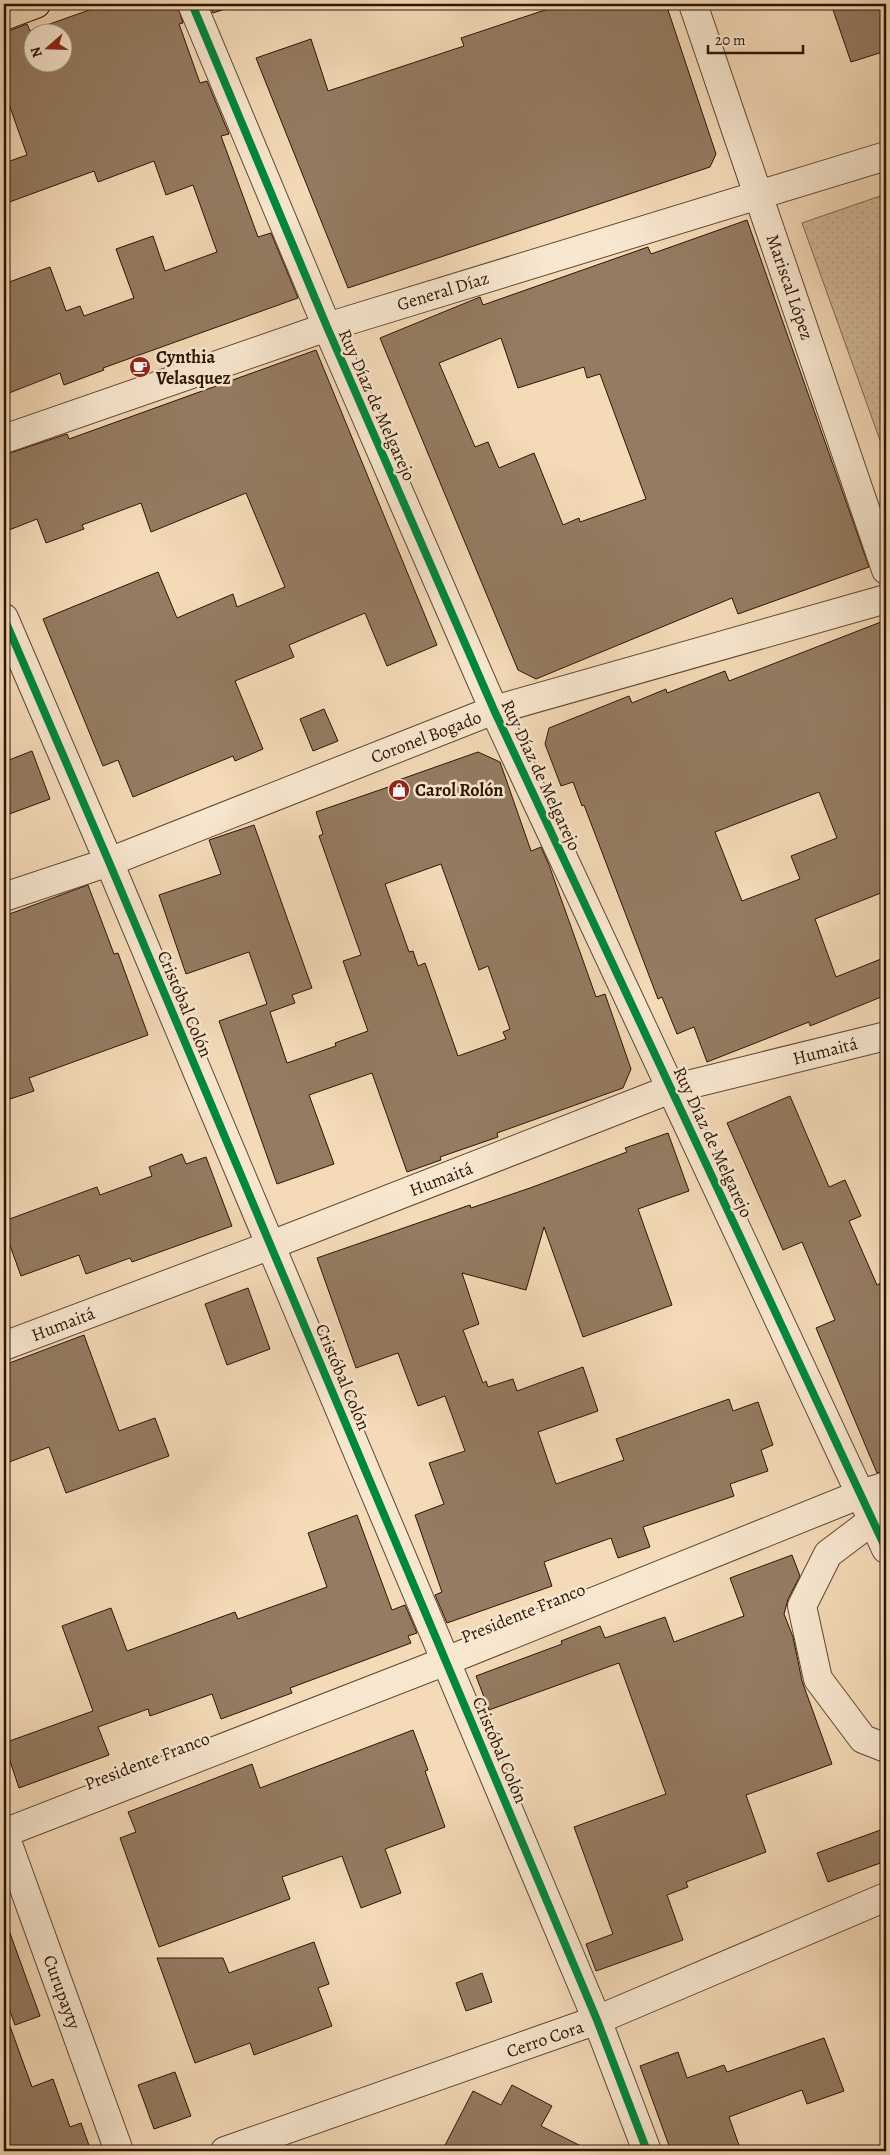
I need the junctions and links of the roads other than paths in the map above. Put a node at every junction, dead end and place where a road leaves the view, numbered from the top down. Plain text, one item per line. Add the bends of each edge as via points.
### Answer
1 (36, 4) edge
2 (192, 4) edge
3 (693, 4) edge
4 (4, 16) edge
5 (886, 156) edge
6 (759, 196) junction
7 (327, 327) junction
8 (4, 439) edge
9 (886, 570) edge
10 (886, 599) edge
11 (4, 618) edge
12 (494, 710) junction
13 (109, 862) junction
14 (4, 897) edge
15 (886, 1036) edge
16 (671, 1089) junction
17 (271, 1245) junction
18 (4, 1346) edge
19 (874, 1490) edge
20 (873, 1520) junction
21 (886, 1549) edge
22 (446, 1661) junction
23 (886, 1748) edge
24 (4, 1833) edge
25 (886, 1897) edge
26 (597, 2020) junction
27 (120, 2151) edge
28 (225, 2151) edge
29 (647, 2151) edge

1 - 4 main road
2 - 7 street, Ruy Díaz de Melgarejo
3 - 6 street, Mariscal López
5 - 6 street, General Díaz
6 - 7 street, General Díaz
6 - 9 street, Mariscal López
7 - 8 street, General Díaz
7 - 12 street, Ruy Díaz de Melgarejo
10 - 12 street, Coronel Bogado
11 - 13 street, Cristóbal Colón
12 - 13 street, Coronel Bogado
12 - 16 street, Ruy Díaz de Melgarejo
13 - 14 street, Coronel Bogado
13 - 17 street, Cristóbal Colón
15 - 16 street, Humaitá
16 - 17 street, Humaitá
16 - 19 street, Ruy Díaz de Melgarejo
17 - 18 street, Humaitá
17 - 22 street, Cristóbal Colón
19 - 20 street, Ruy Díaz de Melgarejo
19 - 22 street, Presidente Franco
20 - 21 street, Ruy Díaz de Melgarejo
20 - 23 street via 828,1554 802,1606 818,1679 863,1738
22 - 24 street, Presidente Franco
22 - 26 street, Cristóbal Colón
24 - 27 street, Curupayty
25 - 26 street, Cerro Cora
26 - 28 street, Cerro Cora
26 - 29 street, Cristóbal Colón

